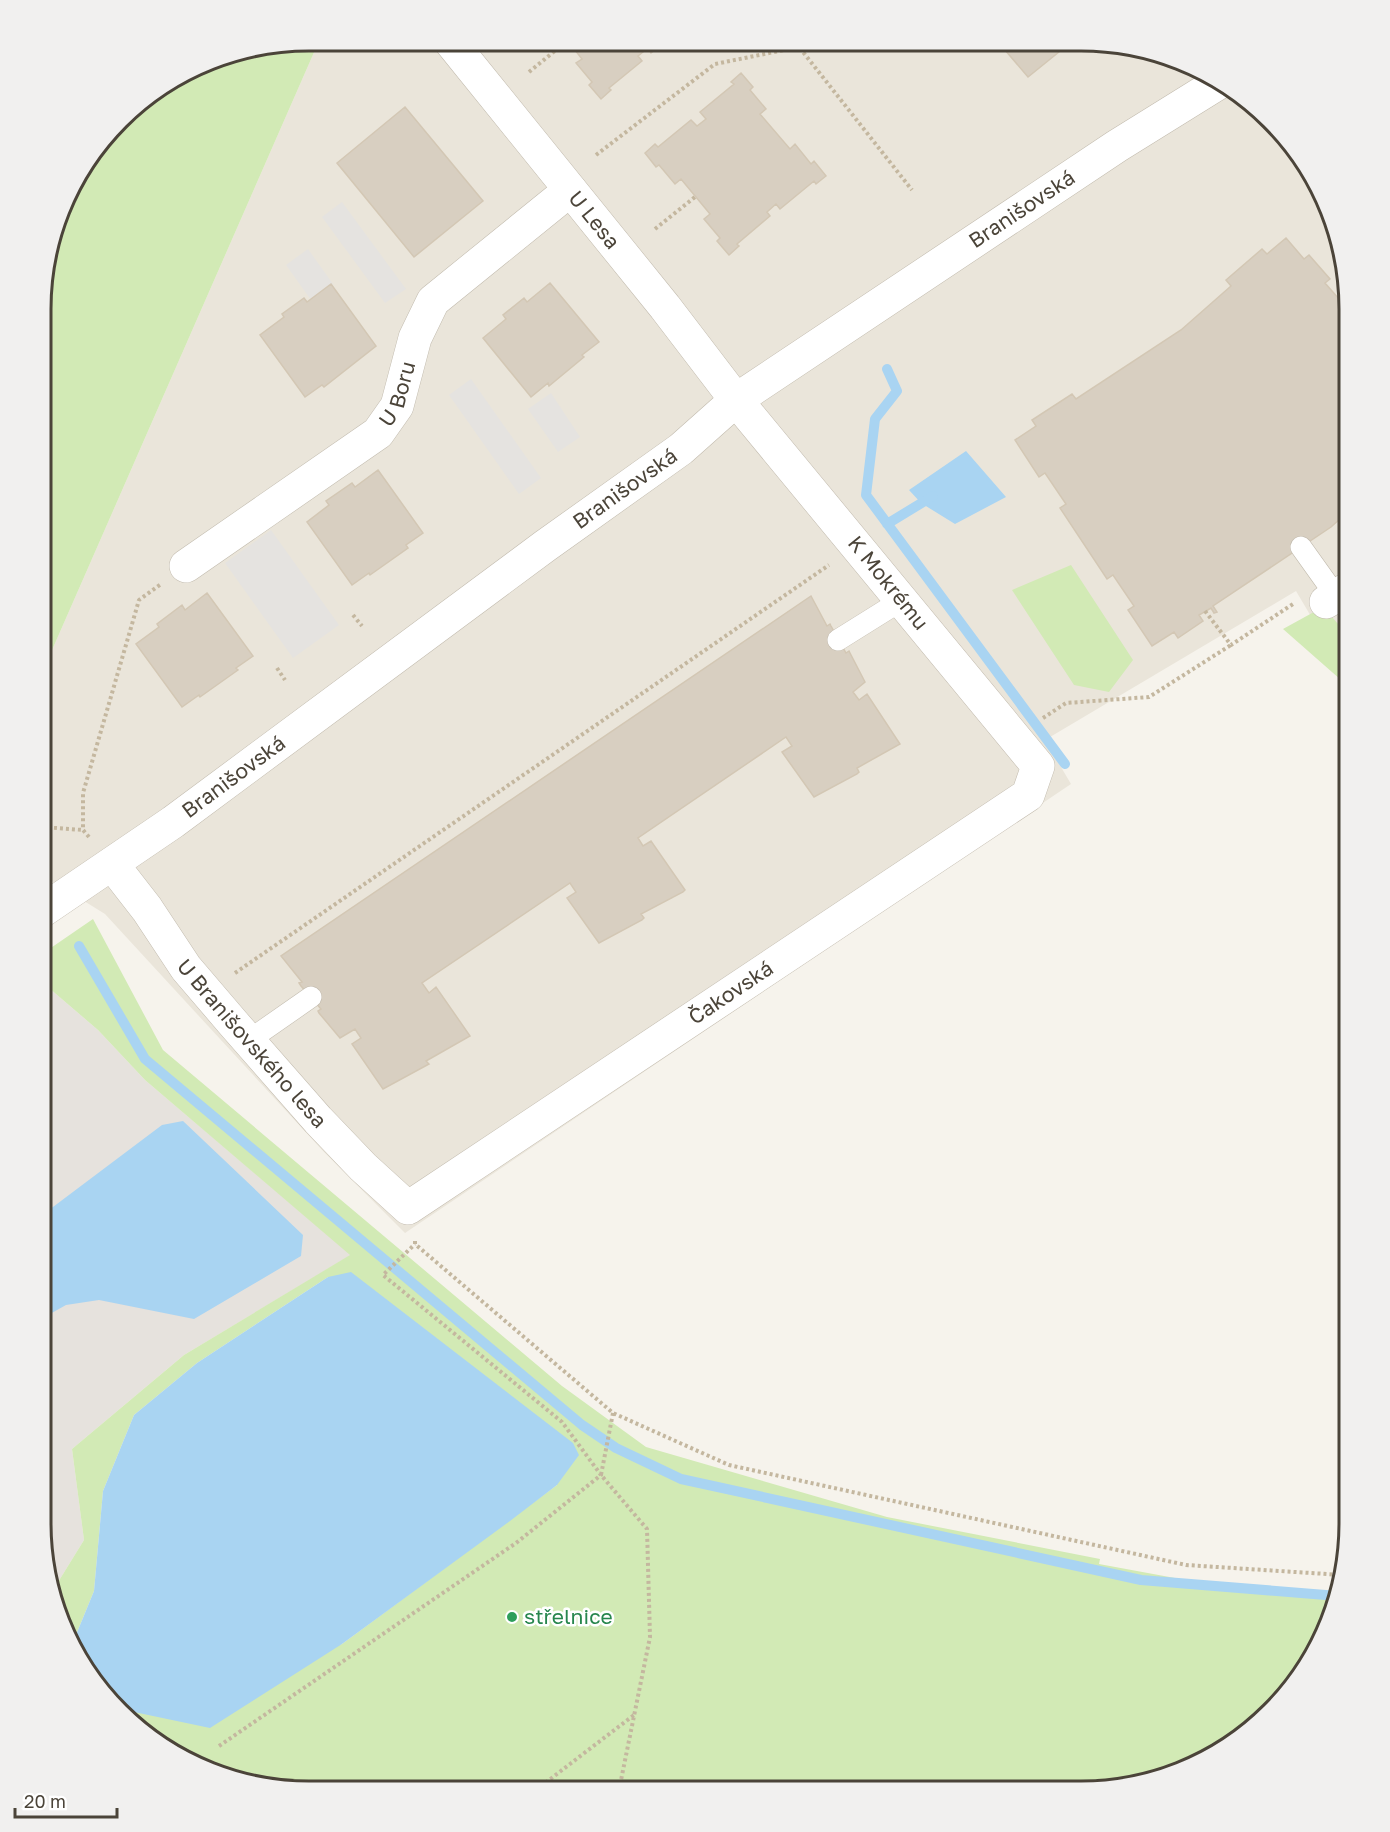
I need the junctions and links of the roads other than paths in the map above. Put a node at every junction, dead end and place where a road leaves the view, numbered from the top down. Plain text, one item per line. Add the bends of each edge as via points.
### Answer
1 (458, 51) edge
2 (1212, 87) edge
3 (570, 190) junction
4 (736, 400) junction
5 (1301, 547) dead end
6 (186, 566) road end
7 (1334, 592) edge
8 (903, 600) junction
9 (838, 640) dead end
10 (1038, 766) joint
11 (112, 864) junction
12 (51, 905) edge
13 (311, 997) dead end
14 (248, 1041) junction
15 (408, 1208) joint

1 - 3 street, U Lesa
2 - 4 street, Branišovská via 1116,146
3 - 4 street, U Lesa
3 - 6 street, U Boru via 433,301 415,338 397,406 378,433
4 - 8 street, K Mokrému
4 - 11 street, Branišovská via 681,449
5 - 7 lane
8 - 9 lane
8 - 10 street, K Mokrému
10 - 15 street, Čakovská via 1028,795
11 - 12 street, Branišovská
11 - 14 street, U Branišovského lesa via 186,969
13 - 14 lane
14 - 15 street, U Branišovského lesa via 363,1167

